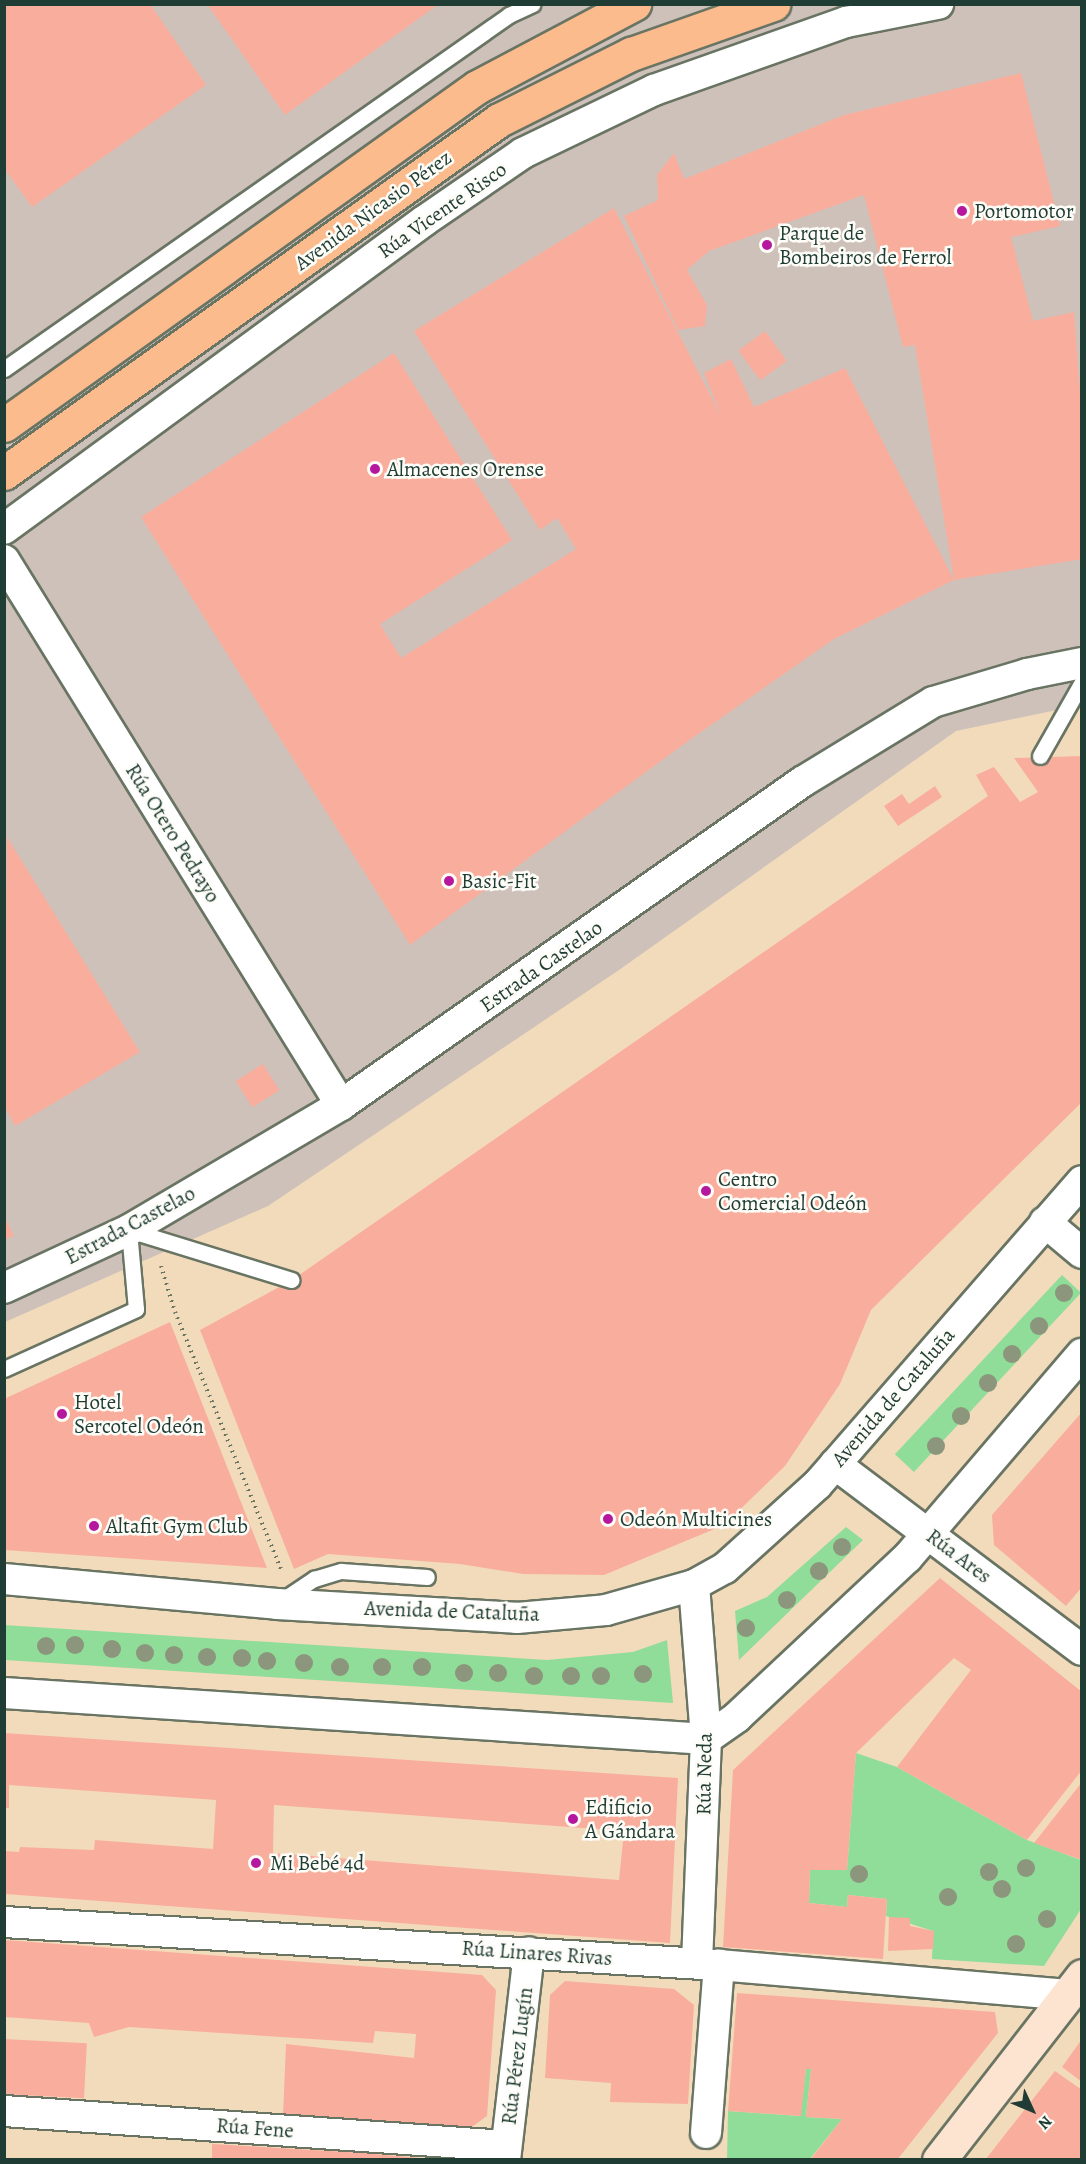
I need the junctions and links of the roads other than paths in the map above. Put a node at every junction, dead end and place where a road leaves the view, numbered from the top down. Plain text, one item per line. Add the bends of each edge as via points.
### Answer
1 (533, 4) edge
2 (634, 4) edge
3 (773, 4) edge
4 (938, 4) edge
5 (506, 10) edge
6 (4, 369) edge
7 (4, 425) edge
8 (4, 473) edge
9 (4, 529) edge
10 (4, 560) edge
11 (1082, 663) edge
12 (1082, 682) edge
13 (1040, 756) dead end
14 (341, 1105) junction
15 (1082, 1181) edge
16 (1045, 1222) junction
17 (129, 1230) junction
18 (1082, 1253) edge
19 (292, 1280) dead end
20 (4, 1288) edge
21 (1082, 1354) edge
22 (4, 1369) edge
23 (835, 1464) junction
24 (930, 1534) junction
25 (426, 1577) dead end
26 (4, 1579) edge
27 (694, 1585) junction
28 (284, 1599) junction
29 (1082, 1650) edge
30 (4, 1693) edge
31 (706, 1739) junction
32 (4, 1922) edge
33 (529, 1952) junction
34 (708, 1964) junction
35 (1075, 1986) edge
36 (4, 2111) edge
37 (706, 2133) dead end
38 (505, 2153) edge
39 (939, 2160) edge

1 - 5 lane
2 - 7 highway, Avenida Nicasio Pérez via 477,87
3 - 8 highway, Avenida Nicasio Pérez via 631,54 499,120
4 - 9 street, Rúa Vicente Risco via 846,22 654,90 524,153 415,228
5 - 6 lane
10 - 14 street, Rúa Otero Pedrayo
11 - 14 street, Estrada Castelao via 1027,674 933,702 802,782
12 - 13 lane
14 - 17 street, Estrada Castelao
15 - 16 street, Avenida de Cataluña
16 - 18 street
16 - 23 street, Avenida de Cataluña
17 - 19 lane
17 - 20 street, Estrada Castelao
17 - 22 lane via 136,1309
21 - 24 street
23 - 24 street, Rúa Ares
23 - 27 street, Avenida de Cataluña via 725,1568
24 - 29 street, Rúa Ares
24 - 31 street via 737,1718
25 - 28 lane via 341,1572 314,1579
26 - 28 street, Avenida de Cataluña
27 - 28 street, Avenida de Cataluña via 606,1610 517,1618
27 - 31 street, Rúa Neda
30 - 31 street
31 - 34 street, Rúa Neda
32 - 33 street, Rúa Linares Rivas
33 - 34 street, Rúa Linares Rivas
33 - 38 street, Rúa Pérez Lugín
34 - 35 street, Rúa Linares Rivas
34 - 37 street, Rúa Neda
35 - 39 street
36 - 38 street, Rúa Fene

